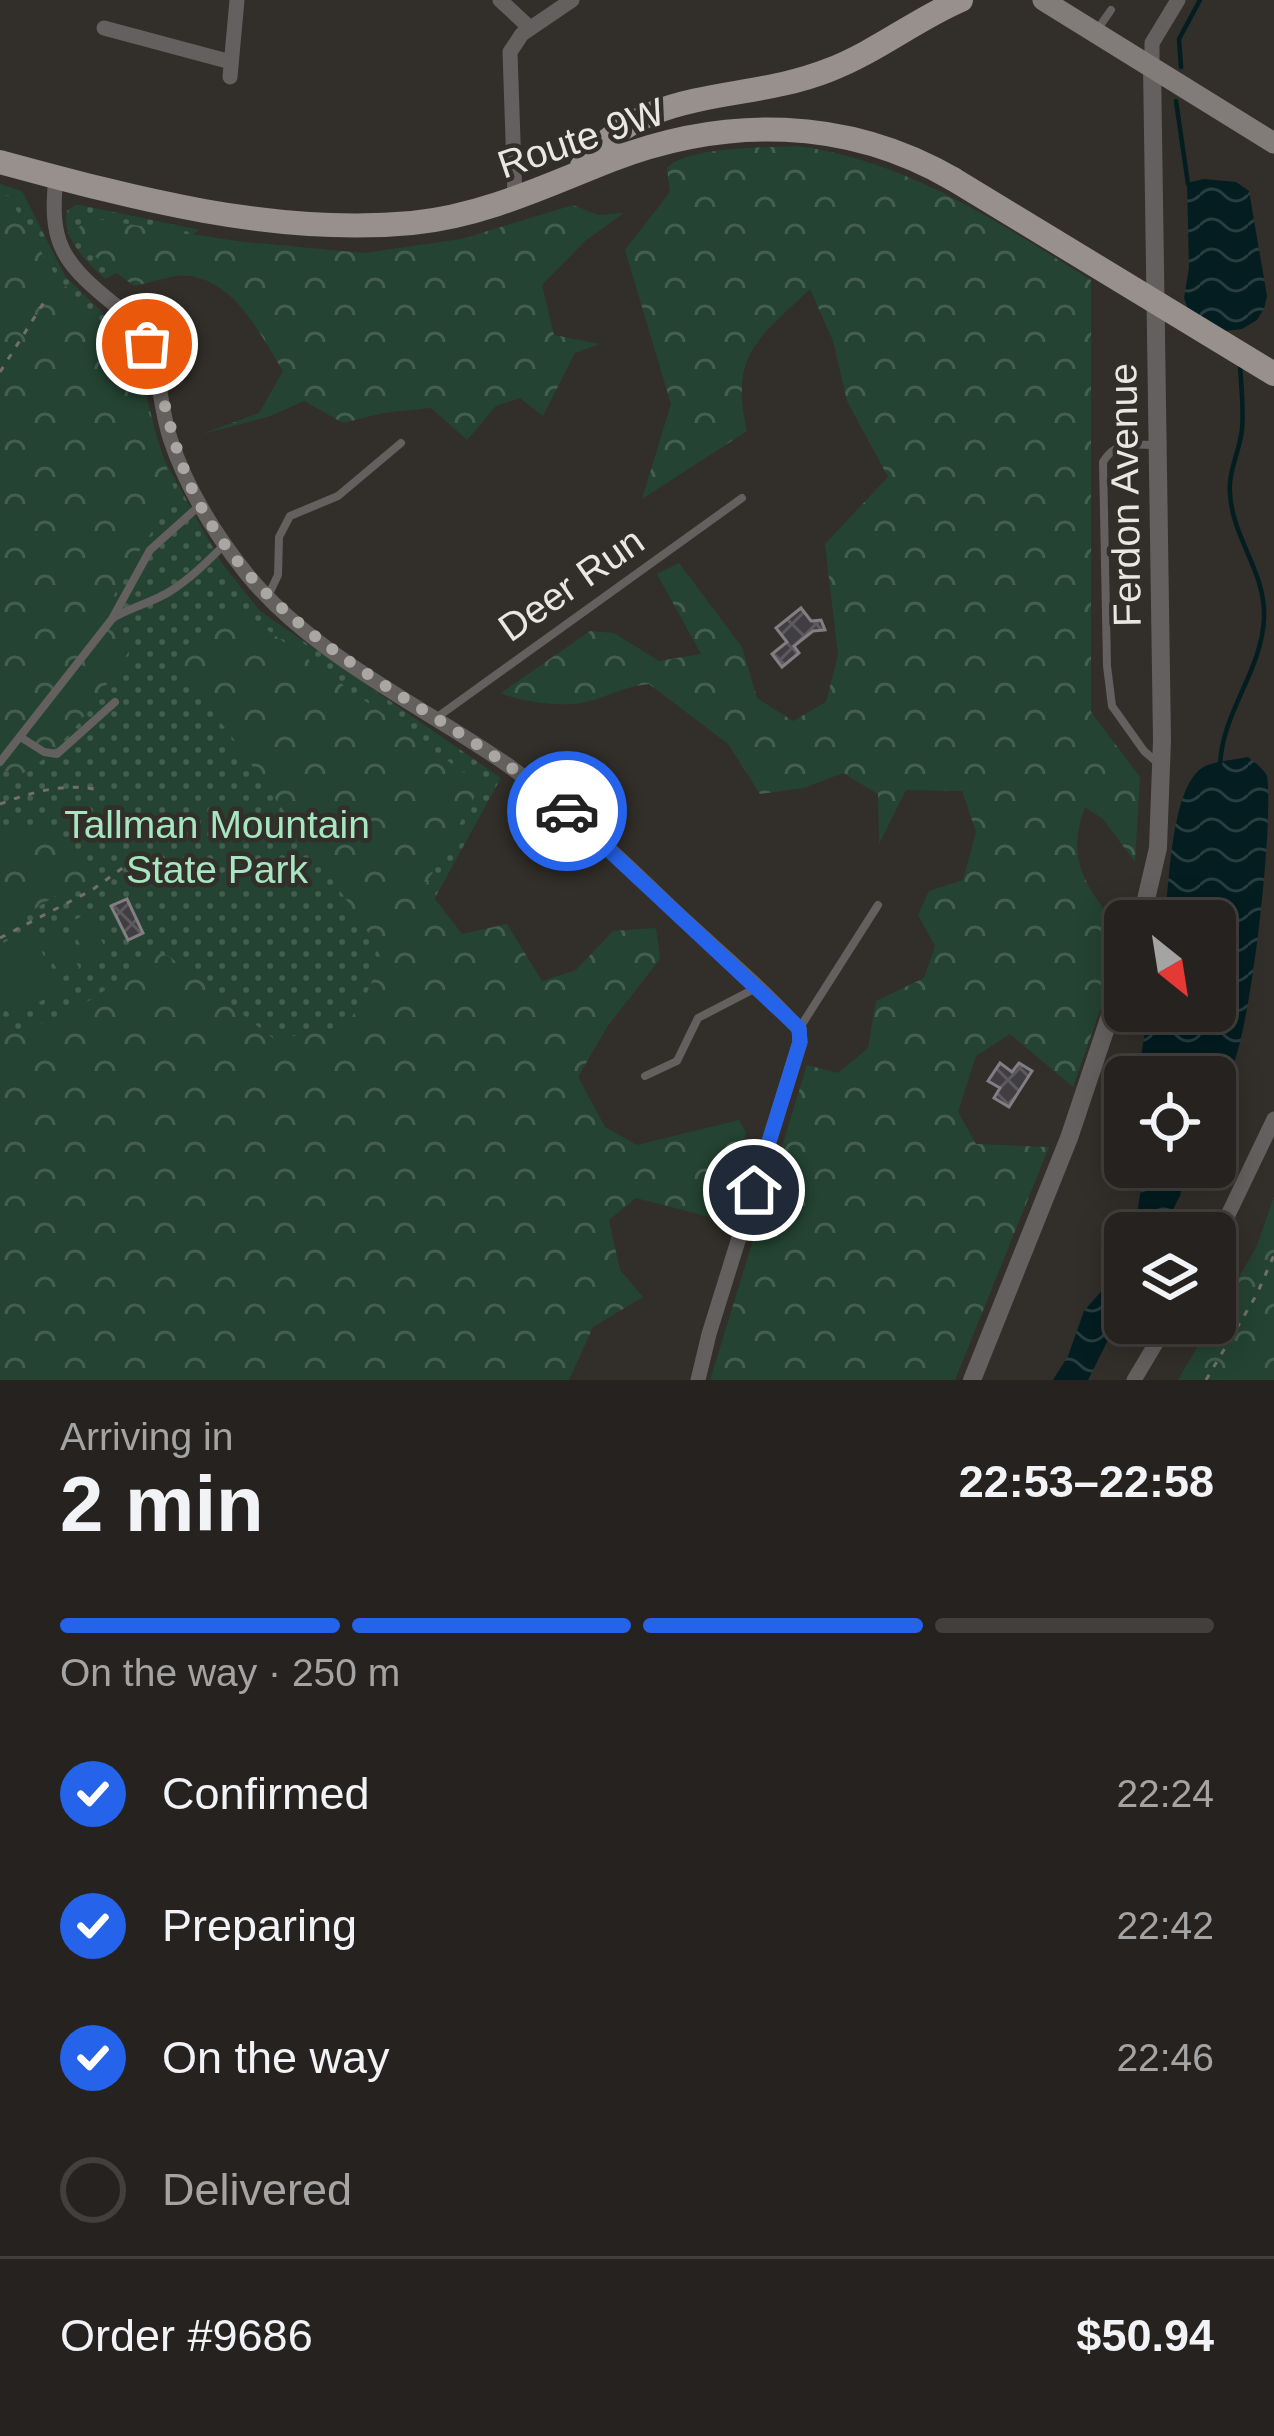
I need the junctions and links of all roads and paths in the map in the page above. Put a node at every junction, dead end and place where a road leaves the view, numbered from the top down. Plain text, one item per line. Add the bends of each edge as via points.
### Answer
1 (237, 0) edge
2 (500, 0) edge
3 (572, 0) edge
4 (962, 0) edge
5 (1043, 0) edge
6 (1178, 0) edge
7 (1060, 6) edge
8 (1111, 10) dead end
9 (104, 28) dead end
10 (530, 28) junction
11 (1096, 31) junction
12 (1152, 65) junction
13 (1274, 143) edge
14 (0, 162) edge
15 (580, 174) junction
16 (56, 177) junction
17 (515, 199) junction
18 (46, 299) dead end
19 (0, 372) edge
20 (1274, 374) edge
21 (401, 443) dead end
22 (1158, 445) junction
23 (742, 498) dead end
24 (200, 505) junction
25 (225, 545) junction
26 (267, 597) junction
27 (112, 619) junction
28 (115, 702) dead end
29 (435, 719) junction
30 (22, 738) junction
31 (0, 762) edge
32 (1162, 766) junction
33 (94, 789) dead end
34 (0, 804) edge
35 (131, 862) dead end
36 (1146, 900) edge
37 (878, 904) dead end
38 (0, 938) edge
39 (758, 987) junction
40 (799, 1028) junction
41 (1105, 1032) edge
42 (645, 1076) dead end
43 (1274, 1119) edge
44 (1229, 1212) edge
45 (1274, 1255) edge
46 (1155, 1344) edge
47 (698, 1380) edge
48 (972, 1380) edge
49 (1134, 1380) edge
50 (1206, 1380) edge

1 - 9 street via 230,70
2 - 10 street
3 - 10 street
4 - 15 main road via 820,74 652,111 586,159
5 - 7 main road
6 - 12 street via 1151,43
7 - 11 main road
8 - 11 lane
10 - 17 street via 510,52
11 - 12 main road
12 - 13 main road
12 - 22 street, Ferdon Avenue
14 - 16 main road, Route 9W
15 - 17 main road, Route 9W
15 - 20 main road, Route 9W, bridge via 721,132 785,128 871,142 953,179
16 - 17 main road, Route 9W via 243,218 318,225 418,222
16 - 24 street via 55,237 86,281 140,329 170,437
18 - 19 path
21 - 26 lane via 338,496 290,516
22 - 32 street, Ferdon Avenue
22 - 32 lane via 1121,445 1103,462 1112,706
23 - 29 lane, Deer Run
24 - 25 street
24 - 27 lane via 150,550
25 - 26 street
25 - 27 lane via 164,596
26 - 29 street
27 - 30 lane
28 - 30 lane via 57,754
29 - 39 street via 555,801
30 - 31 lane
32 - 36 street, Ferdon Avenue
33 - 34 path via 42,791
35 - 38 path
37 - 40 lane
39 - 40 street
39 - 42 lane via 698,1018 676,1061
40 - 47 street
41 - 48 street
43 - 44 street
45 - 50 path
46 - 49 street

